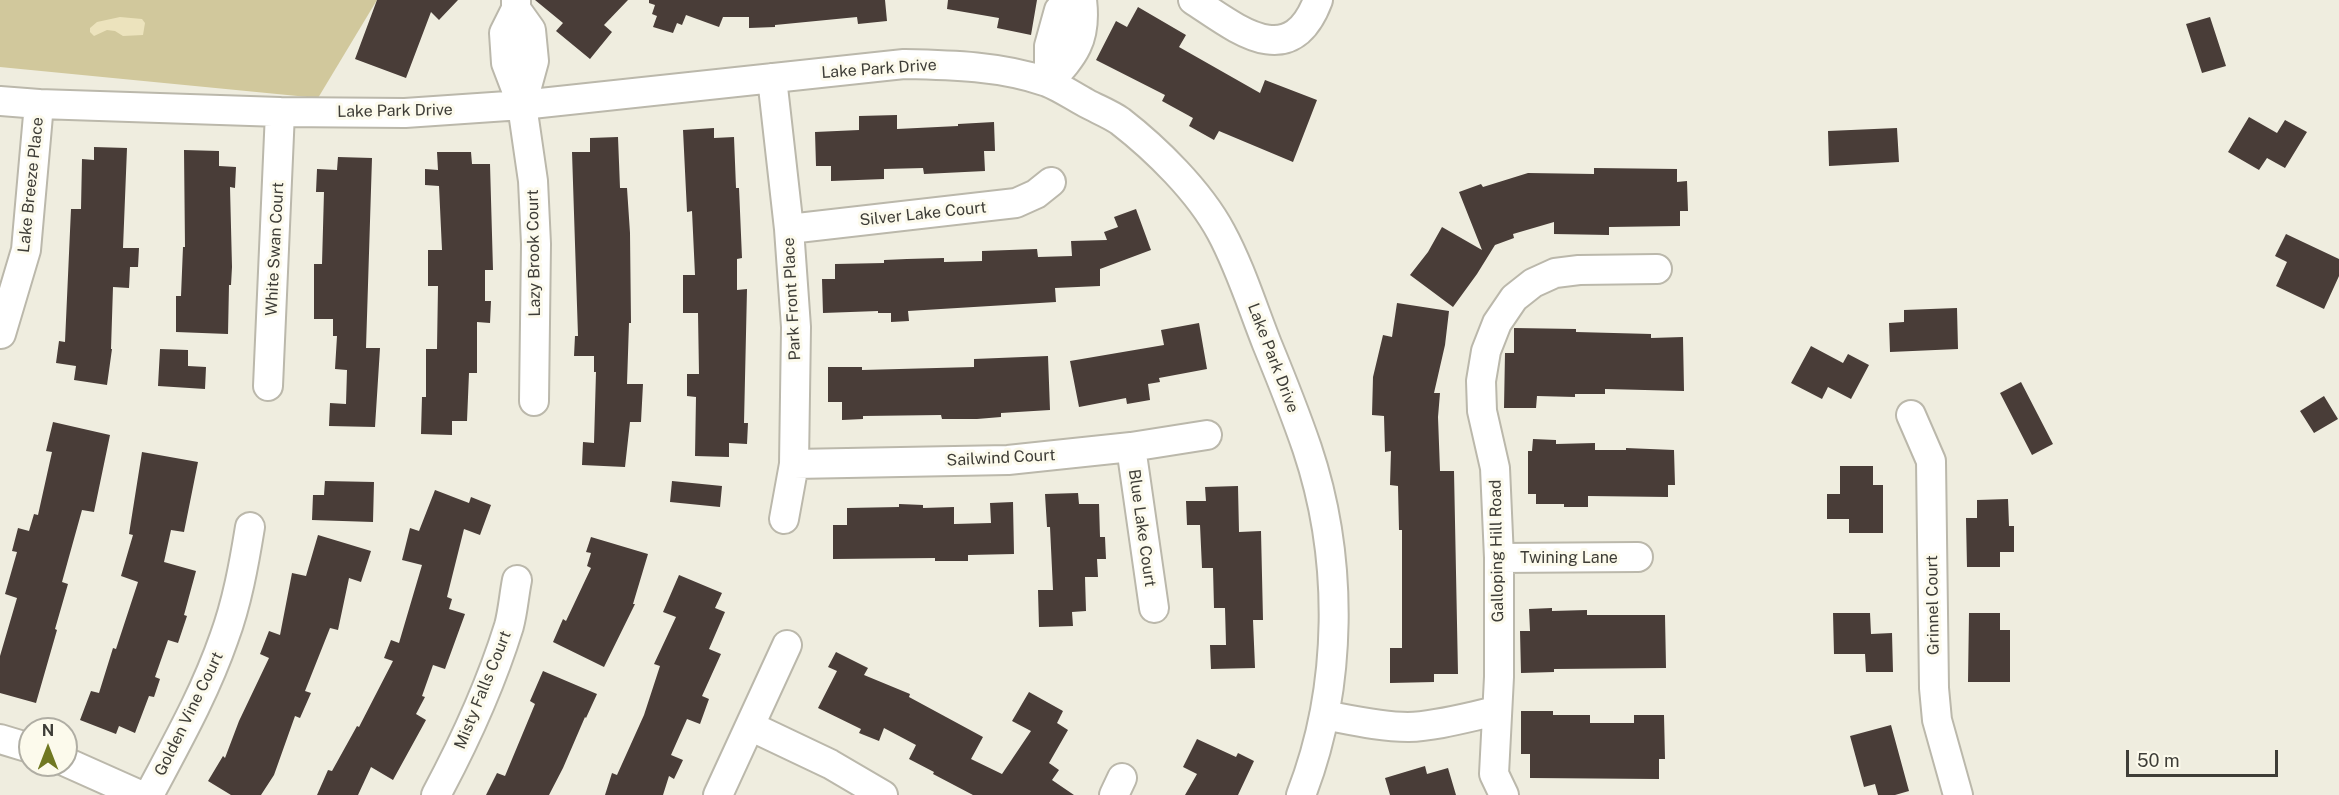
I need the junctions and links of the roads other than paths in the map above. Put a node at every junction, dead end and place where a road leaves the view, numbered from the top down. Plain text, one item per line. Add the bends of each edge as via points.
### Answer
1 (1075, 0) edge
2 (1082, 0) edge
3 (1193, 0) edge
4 (1318, 0) edge
5 (516, 4) edge
6 (772, 78) junction
7 (1048, 82) junction
8 (0, 100) edge
9 (39, 104) junction
10 (522, 105) junction
11 (280, 112) junction
12 (1051, 182) dead end
13 (789, 229) junction
14 (1657, 269) dead end
15 (9, 270) edge
16 (1, 334) edge
17 (268, 386) dead end
18 (534, 401) dead end
19 (1911, 415) dead end
20 (1207, 435) dead end
21 (1131, 447) junction
22 (794, 464) junction
23 (784, 519) dead end
24 (250, 527) dead end
25 (1638, 557) dead end
26 (1499, 558) junction
27 (517, 580) dead end
28 (1154, 608) dead end
29 (787, 645) dead end
30 (1497, 711) junction
31 (1324, 716) junction
32 (750, 726) junction
33 (0, 738) edge
34 (18, 744) edge
35 (78, 767) edge
36 (140, 795) edge
37 (149, 795) edge
38 (436, 795) edge
39 (718, 795) edge
40 (883, 795) edge
41 (1301, 795) edge
42 (1504, 795) edge
43 (1958, 795) edge

1 - 7 street via 1059,10 1049,46
2 - 7 street via 1085,20 1074,54
3 - 4 street via 1246,34 1263,40 1282,40 1298,32 1314,13
5 - 10 street via 531,30 534,61
6 - 7 street, Lake Park Drive via 903,64 957,65
6 - 10 street, Lake Park Drive
6 - 13 street, Park Front Place
7 - 31 street, Lake Park Drive via 1118,120 1171,167 1220,230 1308,450 1324,515 1333,581 1332,649
8 - 9 street, Lake Park Drive
9 - 11 street, Lake Park Drive
9 - 15 street, Lake Breeze Place via 26,250
10 - 11 street, Lake Park Drive via 405,113
10 - 18 street, Lazy Brook Court via 534,191
11 - 17 street, White Swan Court
12 - 13 street, Silver Lake Court via 1016,203
13 - 22 street, Park Front Place via 796,327
14 - 26 street, Galloping Hill Road via 1555,273 1514,298 1497,323 1486,351 1481,381 1482,411 1495,468
15 - 16 street, Lake Breeze Place
19 - 43 street, Grinnel Court via 1931,461 1936,720
20 - 21 street, Sailwind Court
21 - 22 street, Sailwind Court via 1008,460
21 - 28 street, Blue Lake Court
22 - 23 street, Park Front Place
24 - 37 street, Golden Vine Court via 225,638 196,705
25 - 26 street, Twining Lane
26 - 30 street, Galloping Hill Road
27 - 38 street, Misty Falls Court via 510,624 460,749
29 - 32 street
30 - 31 street via 1409,727
30 - 42 street, Galloping Hill Road via 1494,774
31 - 41 street, Lake Park Drive
32 - 39 street
32 - 40 street via 830,764
33 - 34 street
35 - 36 street

